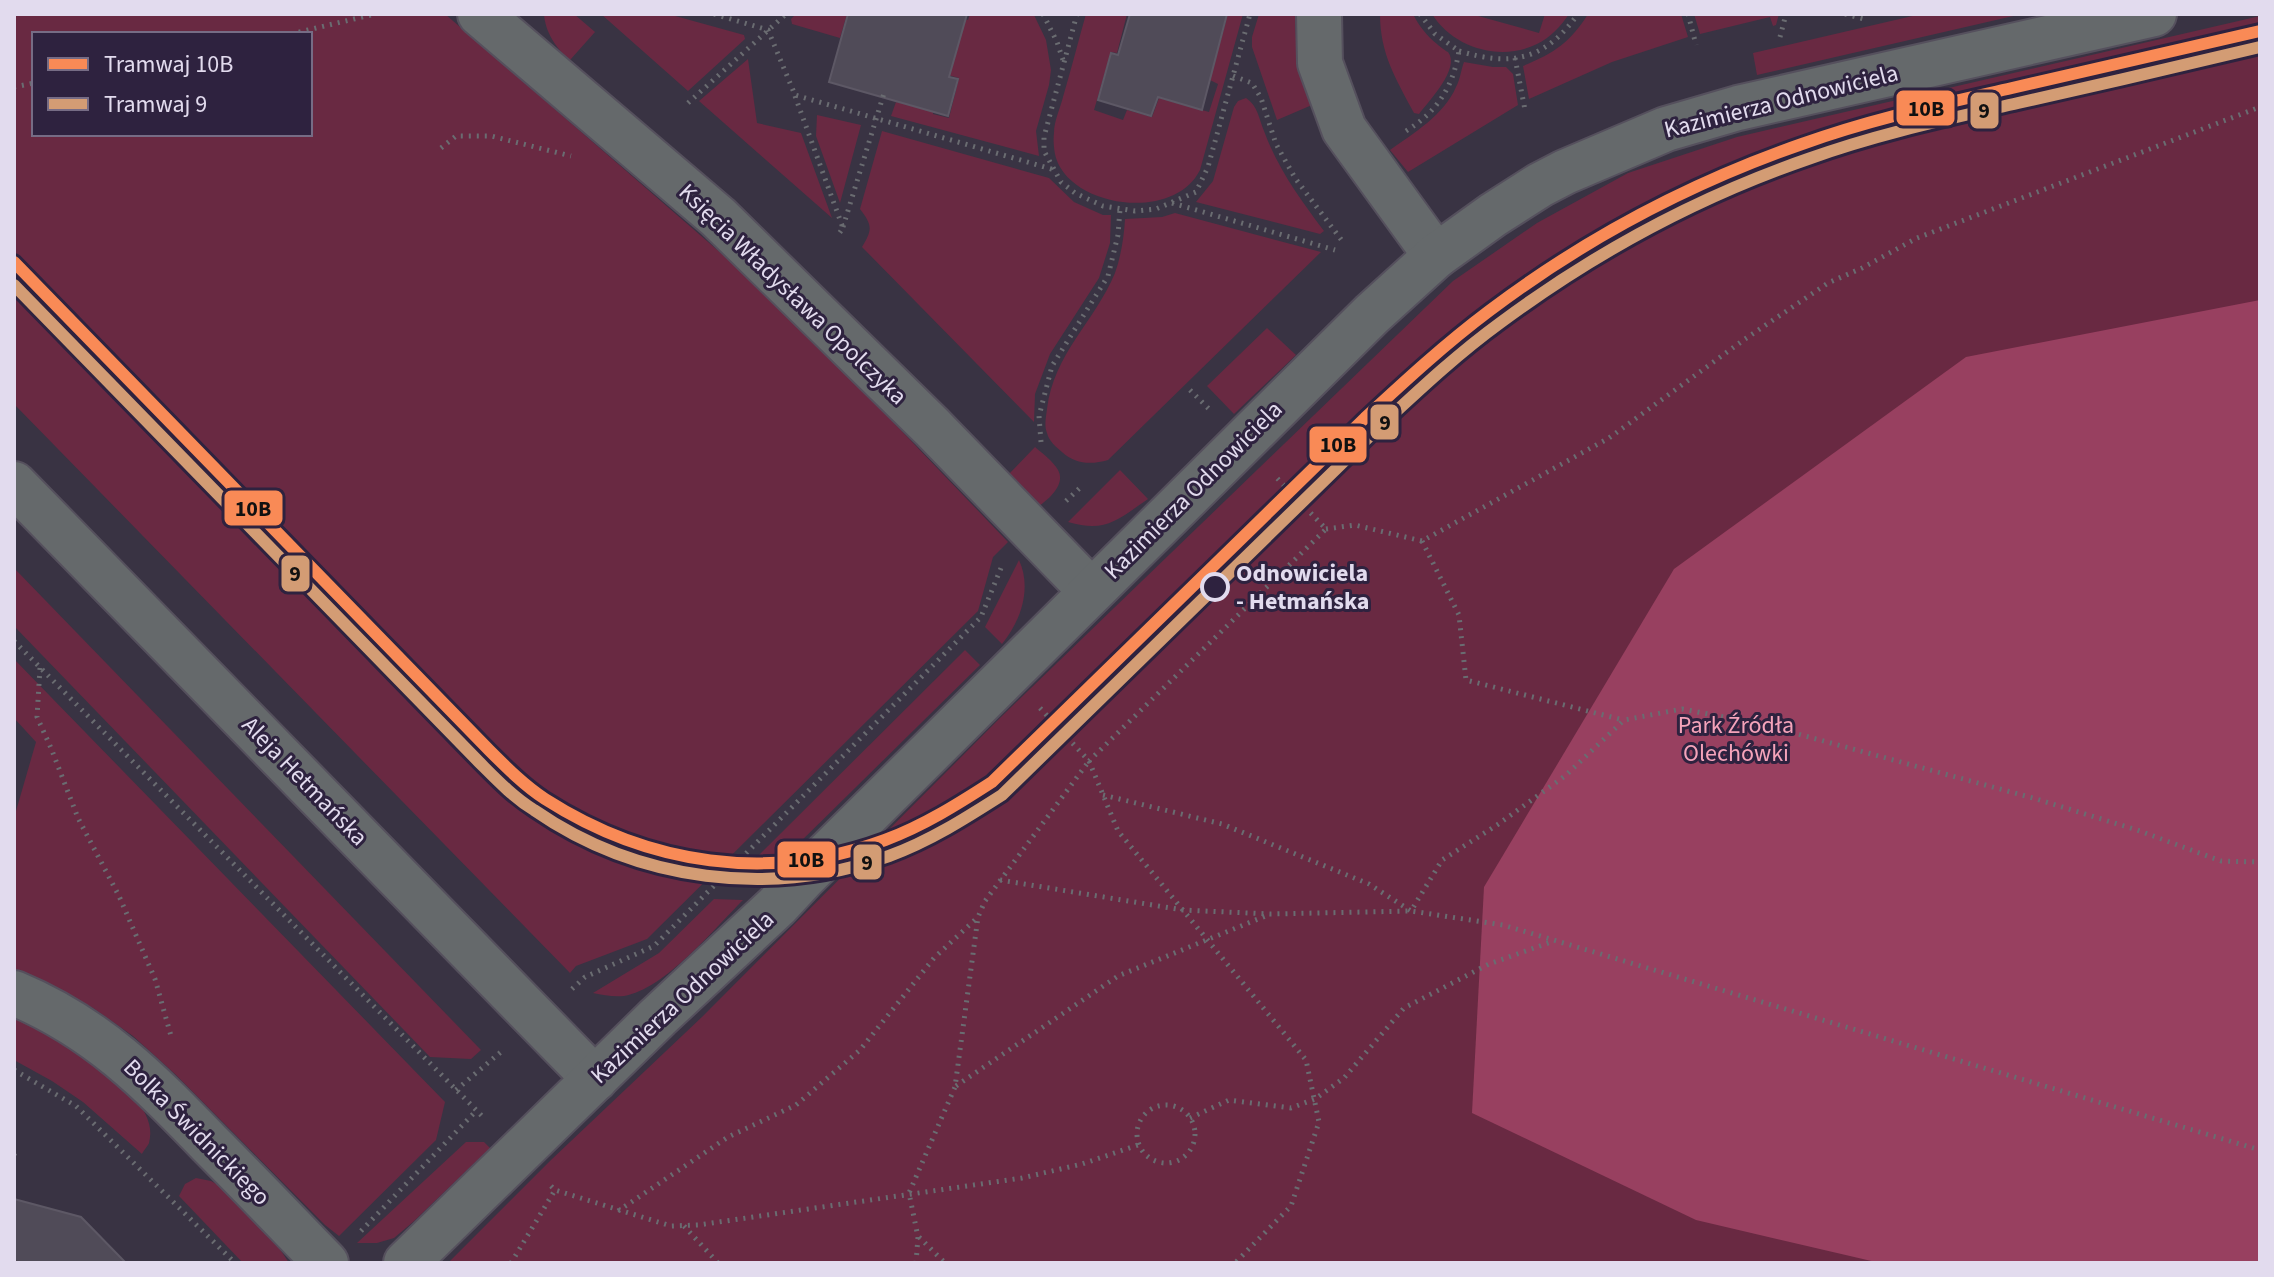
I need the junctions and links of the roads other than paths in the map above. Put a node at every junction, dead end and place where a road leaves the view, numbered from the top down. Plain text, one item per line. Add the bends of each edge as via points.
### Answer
1 (1319, 14) edge
2 (2154, 14) edge
3 (488, 16) edge
4 (1436, 256) junction
5 (14, 484) edge
6 (1091, 591) junction
7 (14, 993) edge
8 (595, 1079) junction
9 (339, 1252) edge
10 (406, 1263) edge

1 - 4 street via 1320,63 1344,129
2 - 4 street, Kazimierza Odnowiciela via 1666,129 1540,185
3 - 6 street, Księcia Władysława Opolczyka via 718,217
4 - 6 street, Kazimierza Odnowiciela
5 - 8 street, Aleja Hetmańska
6 - 8 street, Kazimierza Odnowiciela via 777,906
7 - 9 street, Bolka Świdnickiego via 67,1018 134,1067
8 - 10 street, Kazimierza Odnowiciela

